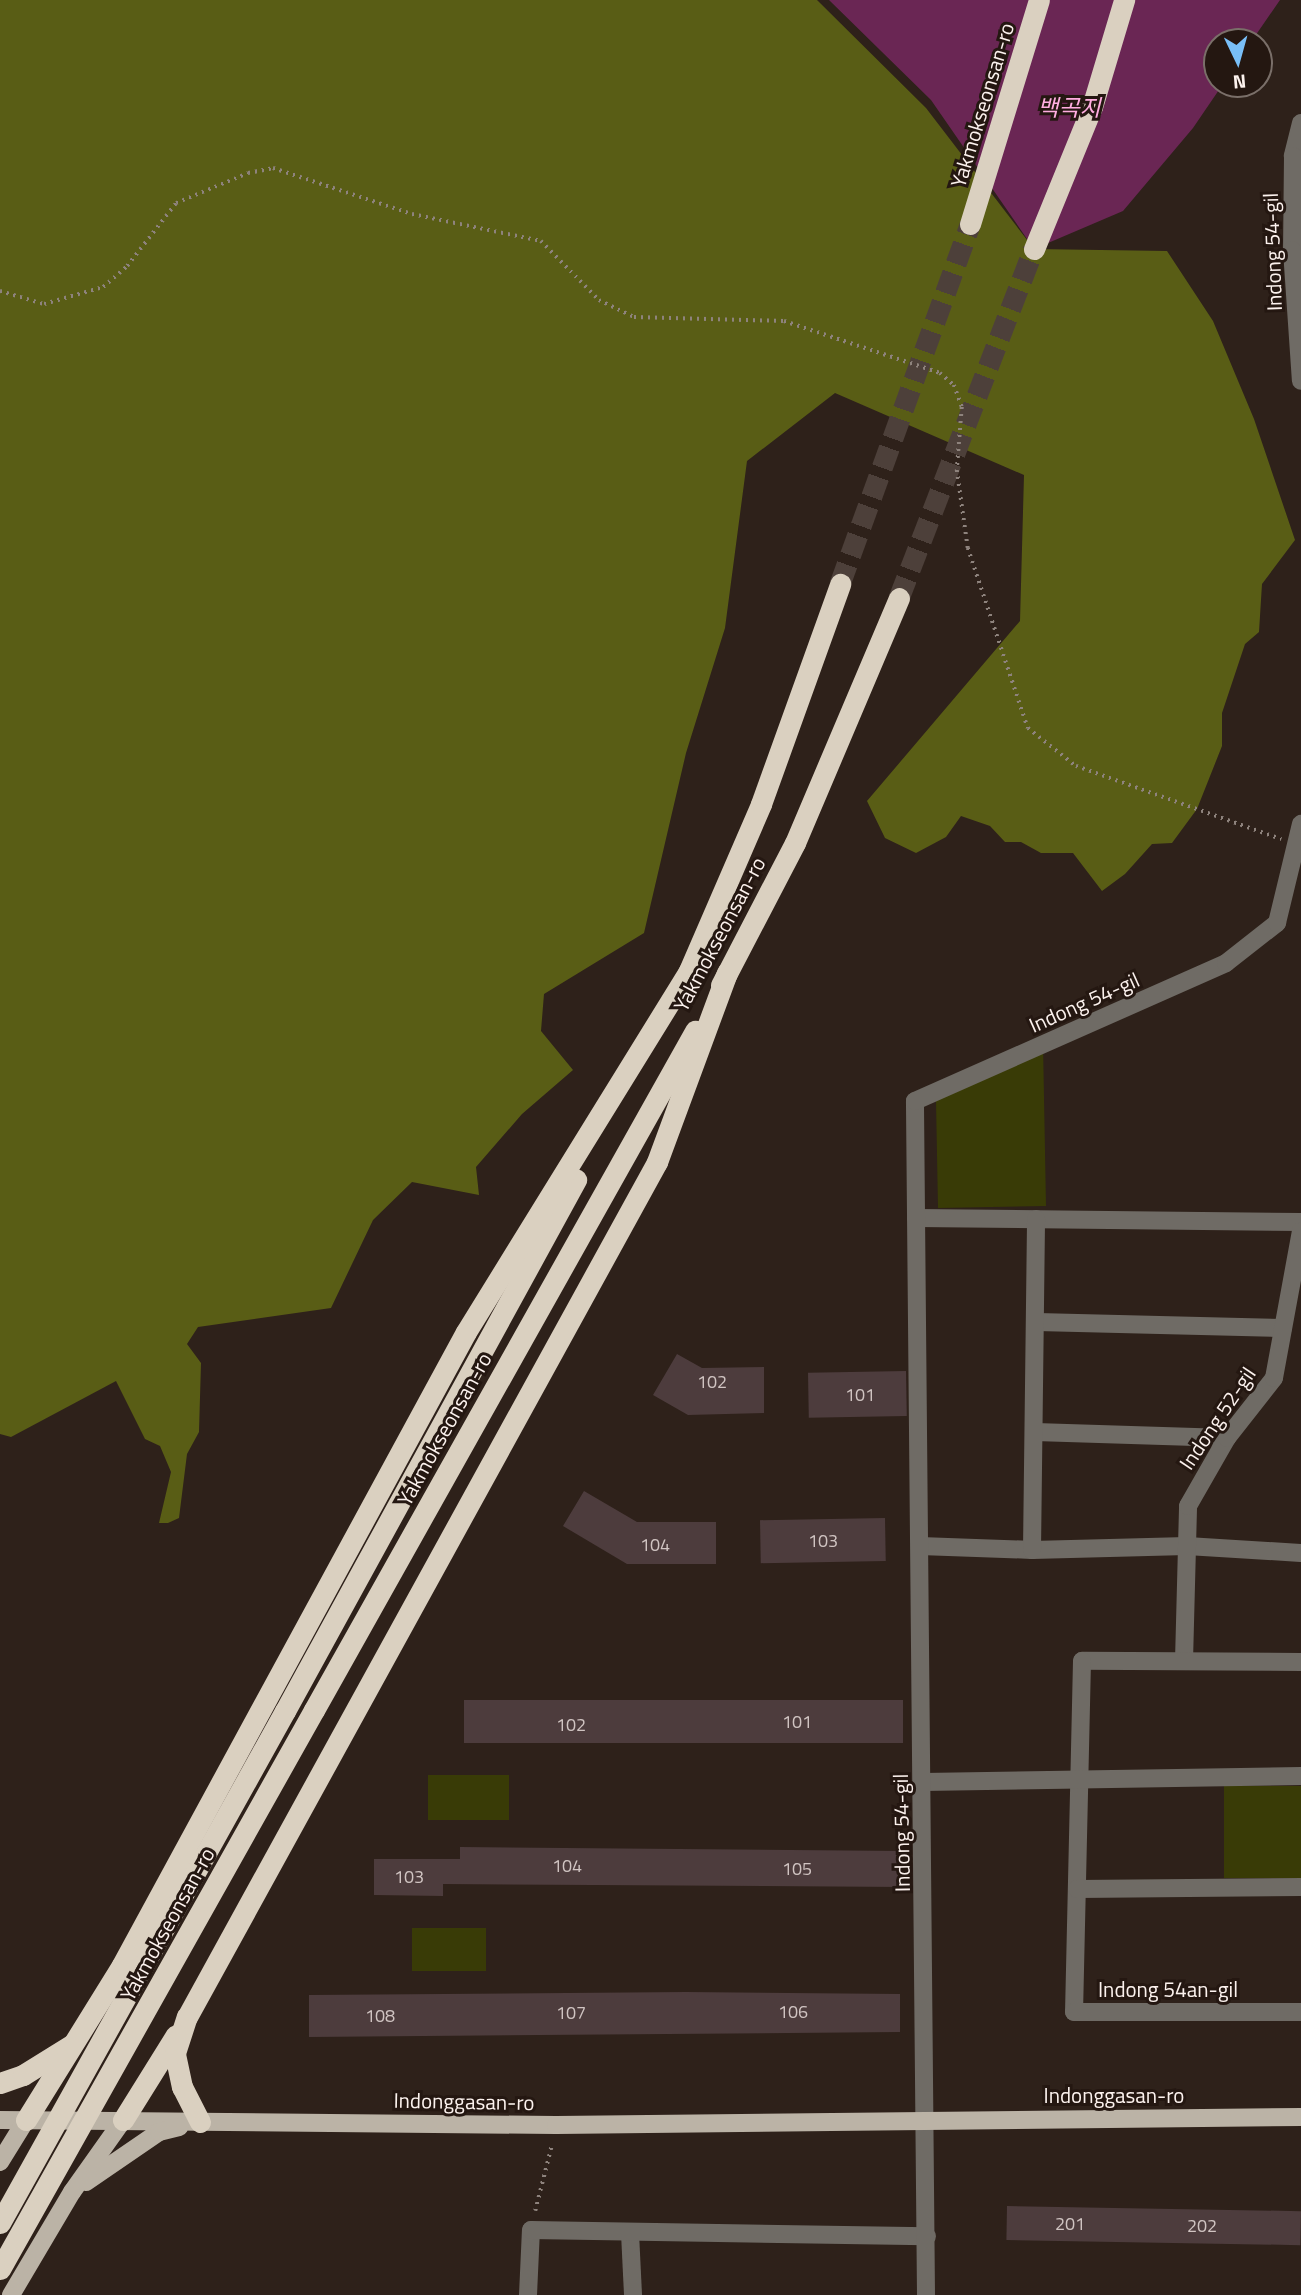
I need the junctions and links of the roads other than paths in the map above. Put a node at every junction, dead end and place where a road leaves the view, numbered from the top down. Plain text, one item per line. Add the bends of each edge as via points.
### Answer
1 (1039, 0) edge
2 (1124, 0) edge
3 (1301, 123) edge
4 (970, 225) tunnel mouth
5 (1034, 249) tunnel mouth
6 (1296, 252) edge
7 (1301, 381) edge
8 (840, 584) tunnel mouth
9 (899, 598) tunnel mouth
10 (1301, 824) edge
11 (695, 961) junction
12 (727, 973) junction
13 (916, 1218) junction
14 (1036, 1219) junction
15 (1301, 1222) edge
16 (1301, 1231) edge
17 (1037, 1322) junction
18 (1283, 1328) junction
19 (1035, 1432) junction
20 (1227, 1438) junction
21 (920, 1546) junction
22 (1187, 1546) junction
23 (1032, 1550) junction
24 (1301, 1553) edge
25 (1184, 1661) junction
26 (1301, 1662) edge
27 (1079, 1776) junction
28 (1301, 1776) edge
29 (923, 1782) junction
30 (1301, 1887) edge
31 (1077, 1889) junction
32 (1301, 2012) edge
33 (187, 2017) junction
34 (76, 2042) junction
35 (0, 2082) edge
36 (1301, 2117) edge
37 (0, 2120) edge
38 (26, 2120) junction
39 (123, 2120) junction
40 (927, 2120) junction
41 (200, 2122) junction
42 (0, 2162) edge
43 (72, 2192) junction
44 (0, 2223) edge
45 (630, 2232) junction
46 (927, 2236) junction
47 (0, 2269) edge
48 (11, 2295) edge
49 (528, 2295) edge
50 (633, 2295) edge
51 (926, 2295) edge

1 - 4 highway, Yakmokseonsan-ro
2 - 5 highway via 1092,107
3 - 6 street, Indong 54-gil via 1293,156
6 - 7 street, Indong 54-gil
8 - 11 highway, Yakmokseonsan-ro via 761,804
9 - 12 highway, Yakmokseonsan-ro via 795,843
10 - 13 street, Indong 54-gil via 1277,923 1226,963 915,1101
11 - 34 highway via 466,1332
11 - 44 highway, Yakmokseonsan-ro, bridge
12 - 33 highway via 657,1162
12 - 47 highway, Yakmokseonsan-ro, bridge
13 - 14 street
13 - 21 street, Indong 54-gil
14 - 15 street
14 - 17 street
16 - 18 street, Indong 52-gil
17 - 18 street
17 - 19 street
18 - 20 street, Indong 52-gil via 1274,1378
19 - 20 street
19 - 23 street
20 - 22 street, Indong 52-gil via 1188,1506
21 - 23 street
21 - 29 street, Indong 54-gil
22 - 23 street
22 - 24 street
22 - 25 street
25 - 26 street, Indong 54an-gil
25 - 27 street, Indong 54an-gil via 1082,1661
27 - 28 street
27 - 29 street
27 - 31 street, Indong 54an-gil
29 - 40 street, Indong 54-gil
30 - 31 street
31 - 32 street, Indong 54an-gil via 1074,2012
33 - 39 highway
33 - 41 highway via 175,2053 182,2087
34 - 35 highway via 23,2075
34 - 38 highway
36 - 40 main road, Indonggasan-ro
37 - 38 main road, Indonggasan-ro
38 - 39 main road, Indonggasan-ro
38 - 42 main road
39 - 41 main road, Indonggasan-ro
39 - 43 main road
40 - 41 main road, Indonggasan-ro via 556,2125
40 - 46 street
41 - 43 main road via 159,2132
43 - 48 main road
45 - 46 street
45 - 49 street via 531,2230
45 - 50 street
46 - 51 street

